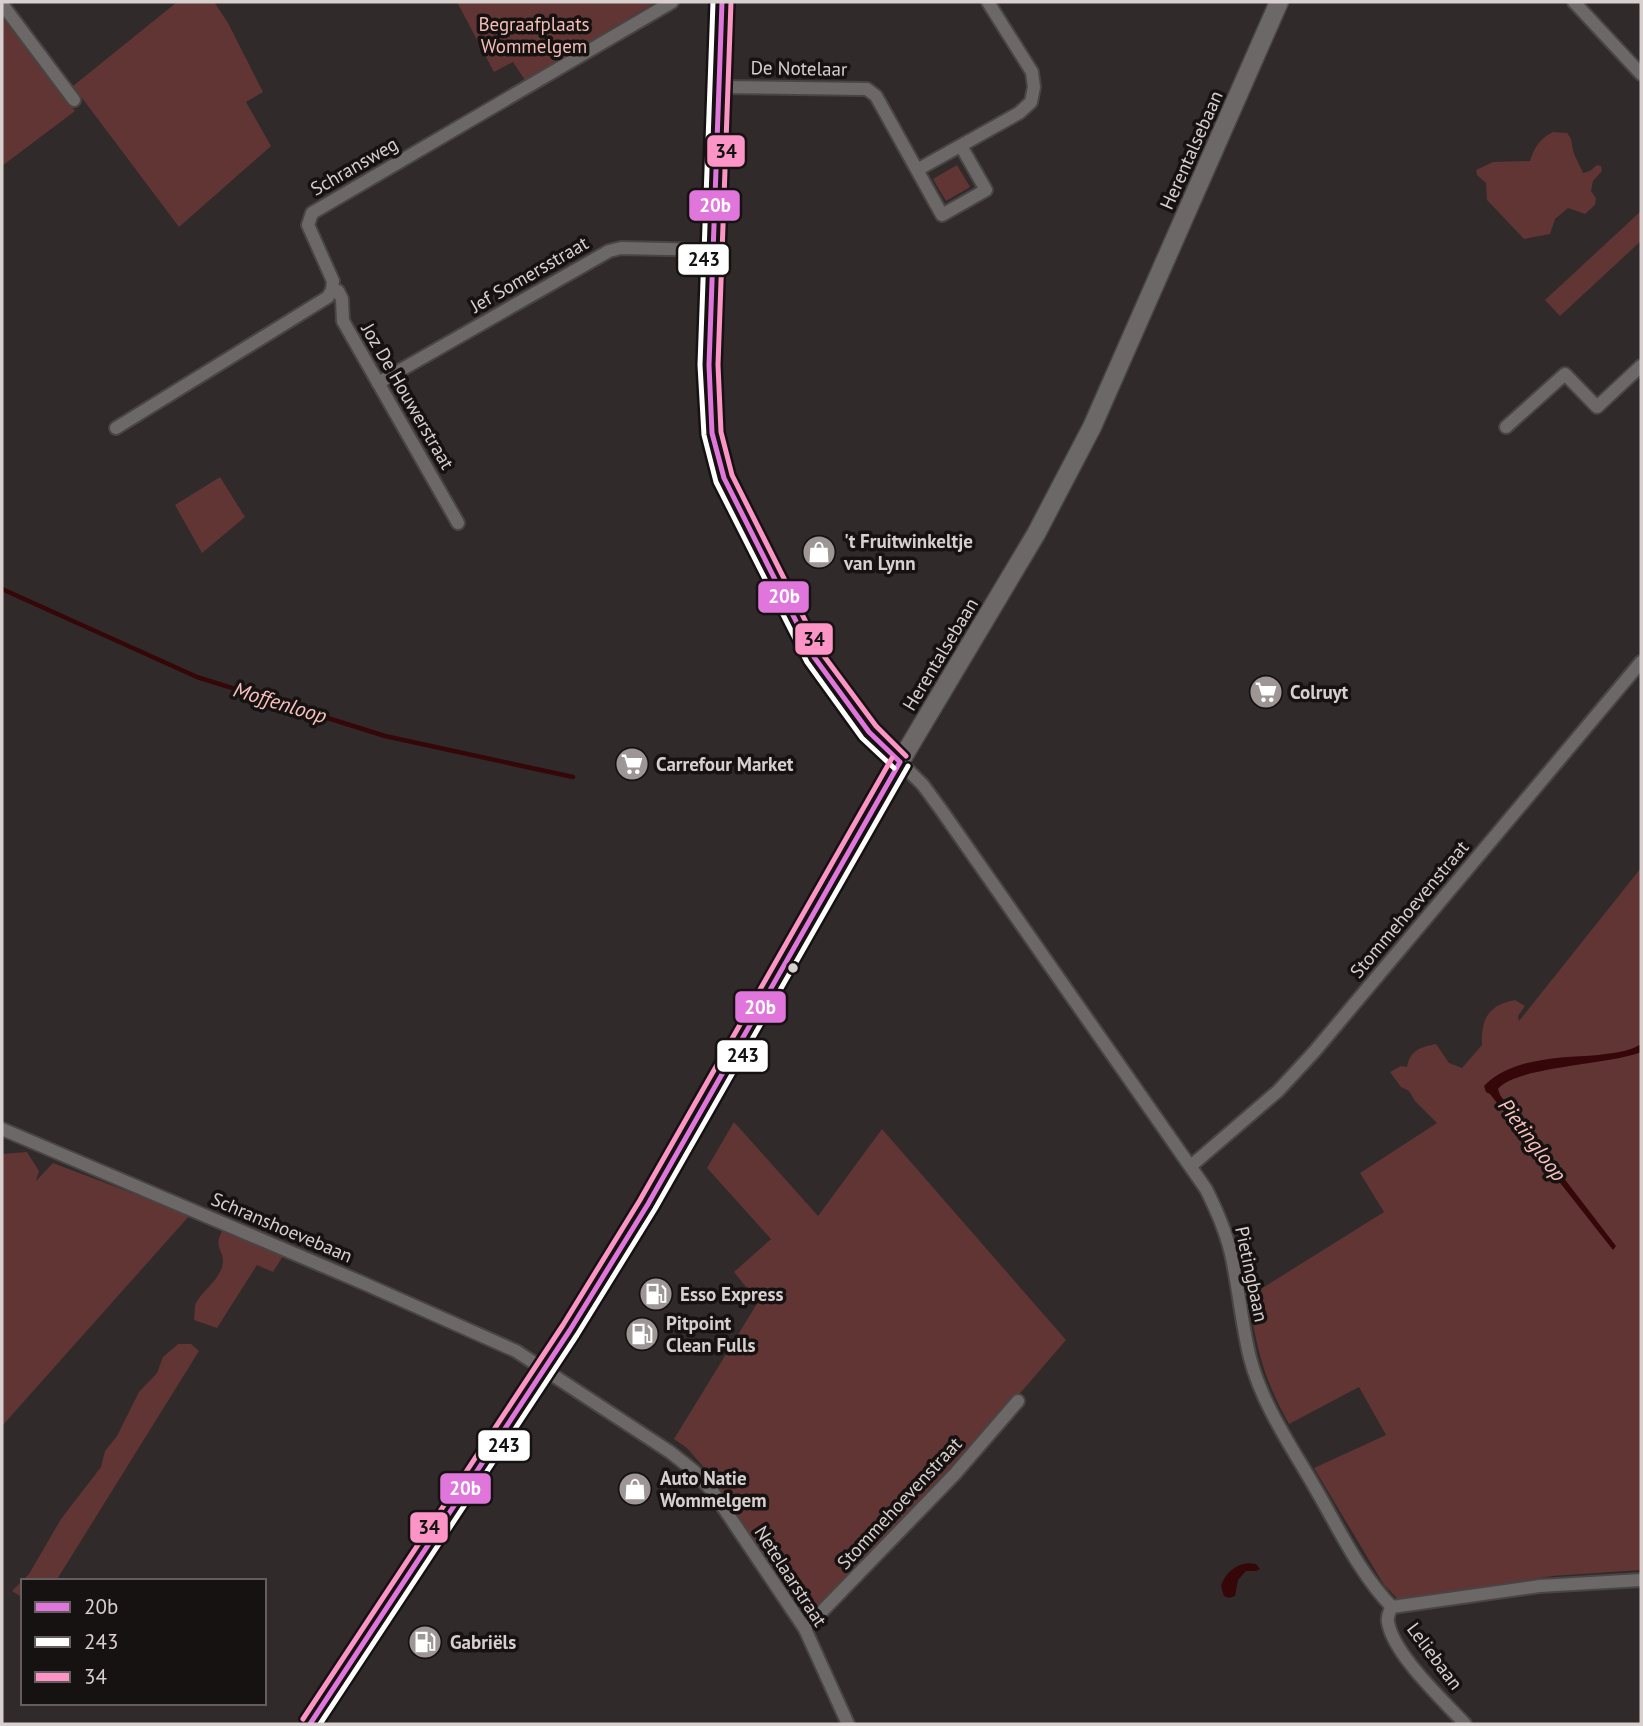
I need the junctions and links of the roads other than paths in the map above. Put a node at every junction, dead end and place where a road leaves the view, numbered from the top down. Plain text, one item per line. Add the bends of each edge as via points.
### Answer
1 (672, 2) edge
2 (722, 2) edge
3 (988, 2) edge
4 (1279, 2) edge
5 (1574, 2) edge
6 (2, 4) edge
7 (1641, 74) edge
8 (719, 87) junction
9 (74, 100) dead end
10 (961, 146) junction
11 (917, 170) junction
12 (713, 250) junction
13 (332, 290) junction
14 (1641, 366) edge
15 (378, 383) junction
16 (116, 428) dead end
17 (1506, 428) dead end
18 (458, 523) dead end
19 (1641, 662) edge
20 (900, 762) junction
21 (2, 1129) edge
22 (1192, 1166) junction
23 (542, 1370) junction
24 (1018, 1401) dead end
25 (1641, 1580) edge
26 (1392, 1607) junction
27 (804, 1629) junction
28 (310, 1724) edge
29 (848, 1724) edge
30 (1465, 1724) edge

1 - 13 street, Schransweg via 312,213 308,225 333,281
2 - 8 main road
3 - 10 street via 1032,72 1034,87 1031,102 1019,113
4 - 20 main road, Herentalsebaan via 1092,427
5 - 7 street
6 - 9 street
8 - 11 street, De Notelaar via 867,89 876,96
8 - 12 main road
10 - 11 street
10 - 11 street, De Notelaar via 986,190 942,215
12 - 15 street, Jef Somersstraat via 609,250
12 - 20 main road via 709,393 712,433 724,478 814,657 867,731
13 - 15 street, Joz De Houwerstraat via 342,299 343,321
13 - 16 street via 320,302
14 - 17 street via 1597,407 1566,374
15 - 18 street, Joz De Houwerstraat
19 - 22 street, Stommehoevenstraat via 1314,1052 1278,1091
20 - 22 street, Pietingbaan via 943,810
20 - 23 main road, Herentalsebaan via 648,1205
21 - 23 street, Schranshoevebaan via 516,1351
22 - 26 street, Pietingbaan via 1227,1238 1258,1384 1351,1550
23 - 27 street, Netelaarstraat via 694,1471 713,1492
23 - 28 main road, Herentalsebaan
24 - 27 street, Stommehoevenstraat via 954,1475
25 - 26 street via 1540,1586
26 - 30 street, Leliebaan via 1387,1621 1391,1633 1418,1673
27 - 29 street, Netelaarstraat

